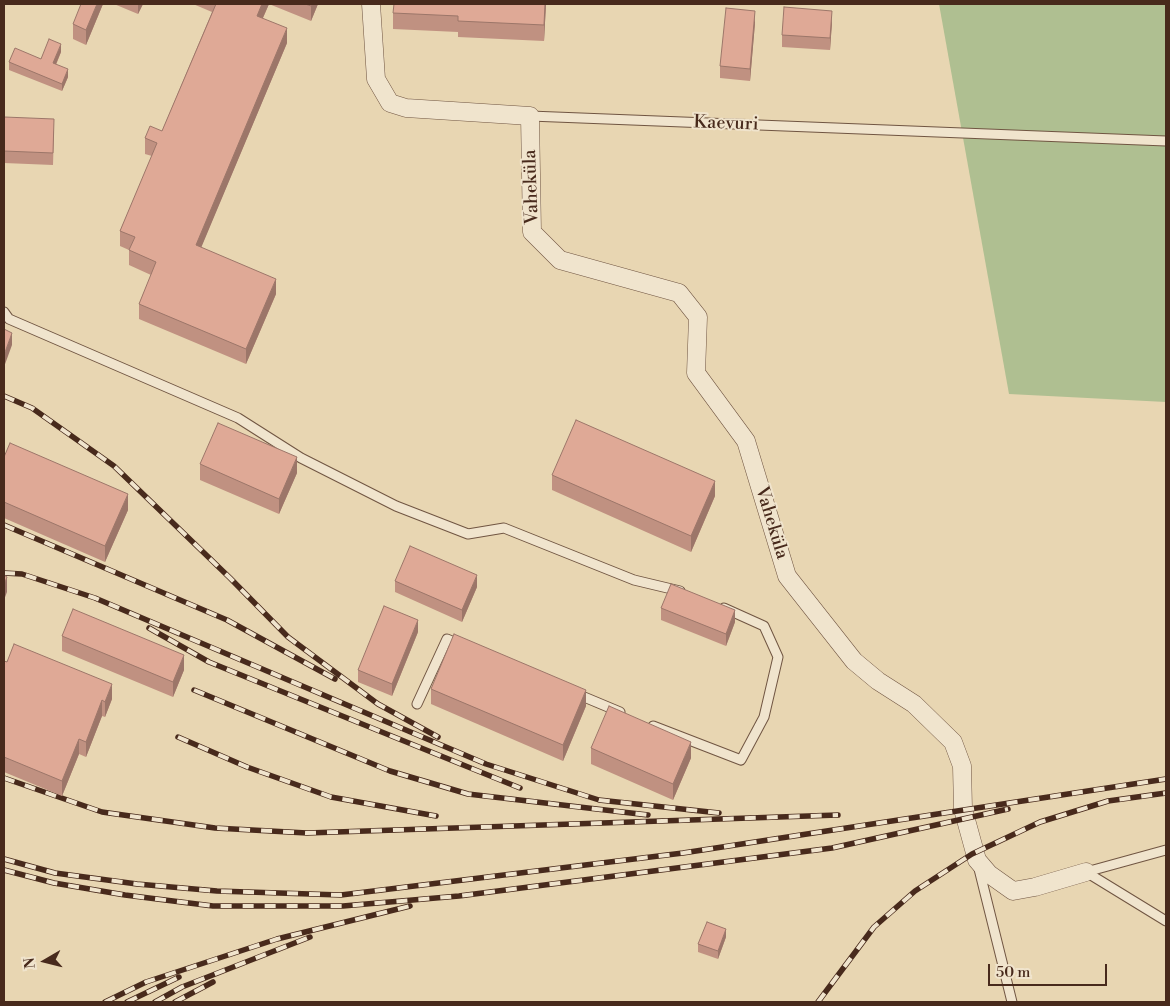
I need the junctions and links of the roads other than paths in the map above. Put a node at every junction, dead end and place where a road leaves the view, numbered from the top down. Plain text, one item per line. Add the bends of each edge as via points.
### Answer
1 (371, 4) edge
2 (530, 116) junction
3 (1166, 141) edge
4 (4, 312) edge
5 (692, 595) edge
6 (718, 606) edge
7 (474, 650) edge
8 (565, 689) edge
9 (417, 704) dead end
10 (629, 716) edge
11 (647, 724) edge
12 (1166, 850) edge
13 (977, 860) junction
14 (1086, 872) junction
15 (1166, 921) edge
16 (1012, 1002) edge

1 - 2 street, Kaevuri via 376,79 390,103 406,108
2 - 3 lane, Kaevuri
2 - 13 street, Vaheküla via 532,232 560,260 679,293 698,317 696,373 746,441 787,576 854,661 914,704 953,742 962,766 963,809
4 - 5 lane via 9,320 238,418 301,458 396,506 468,534 504,528 634,580
6 - 11 lane via 764,626 778,657 764,717 741,760
7 - 9 lane via 447,639
8 - 10 lane
12 - 14 lane
13 - 14 street, Vaheküla via 989,874 1012,891 1035,888
13 - 16 lane
14 - 15 lane

